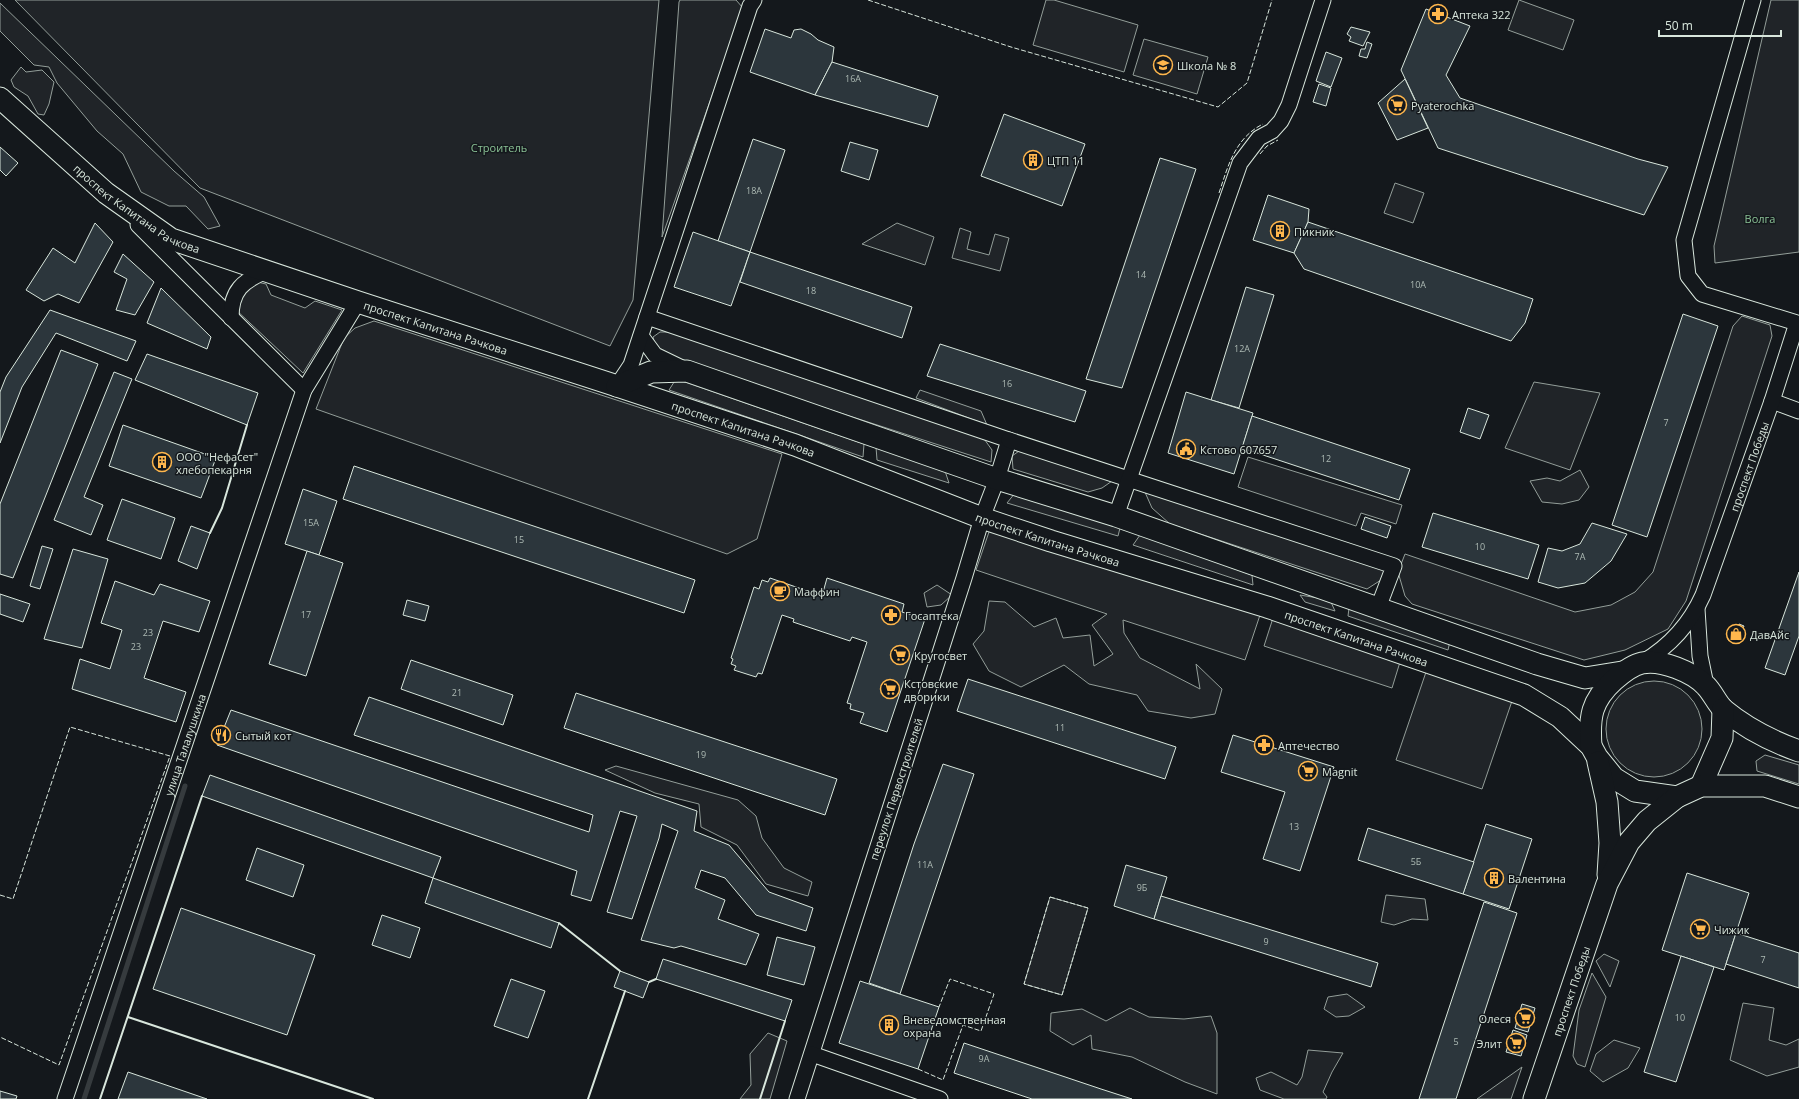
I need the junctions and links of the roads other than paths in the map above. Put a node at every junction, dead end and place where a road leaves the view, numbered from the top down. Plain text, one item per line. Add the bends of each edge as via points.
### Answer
1 (754, 0) edge
2 (1323, 0) edge
3 (1753, 0) edge
4 (0, 98) edge
5 (115, 199) junction
6 (266, 271) junction
7 (358, 302) junction
8 (647, 317) junction
9 (231, 318) junction
10 (641, 336) junction
11 (687, 371) junction
12 (617, 386) junction
13 (304, 390) junction
14 (1772, 401) junction
15 (1799, 411) edge
16 (1008, 440) junction
17 (997, 479) junction
18 (1129, 480) junction
19 (1116, 516) junction
20 (982, 518) junction
21 (1378, 608) junction
22 (1697, 609) junction
23 (1642, 663) junction
24 (1537, 664) junction
25 (1622, 672) junction
26 (1706, 685) junction
27 (1524, 696) junction
28 (1723, 709) junction
29 (1799, 751) edge
30 (1594, 752) junction
31 (1701, 786) junction
32 (1799, 796) edge
33 (1677, 797) junction
34 (1608, 884) junction
35 (812, 1054) junction
36 (65, 1099) edge
37 (797, 1099) edge
38 (940, 1099) edge
39 (1534, 1099) edge

1 - 8 street
2 - 18 street via 1289,106 1281,121 1272,131 1259,138 1240,163
3 - 14 street, проспект Победы via 1684,240 1688,276 1702,294 1797,323
4 - 5 street, проспект Капитана Рачкова
5 - 6 street, проспект Капитана Рачкова via 171,238
5 - 9 street
6 - 7 street, проспект Капитана Рачкова
6 - 9 street via 240,286 231,307
7 - 12 street, проспект Капитана Рачкова
7 - 13 street, улица Талалушкина
8 - 10 street
8 - 16 street
9 - 13 street
10 - 11 street via 655,355
10 - 12 street via 631,365
11 - 12 street via 651,372
11 - 17 street
12 - 20 street, проспект Капитана Рачкова via 795,446
13 - 36 street, улица Талалушкина
14 - 15 street
14 - 22 street, проспект Победы
16 - 17 street, переулок Первостроителей
16 - 18 street
17 - 19 street
17 - 20 street, переулок Первостроителей
18 - 19 street
18 - 21 street via 1394,566
19 - 21 street
20 - 27 street, проспект Капитана Рачкова via 1051,542 1267,607
20 - 35 street, переулок Первостроителей
21 - 24 street
22 - 23 street, проспект Победы via 1681,631 1660,652
22 - 26 street via 1700,656
23 - 25 street
23 - 26 street via 1666,664 1691,674
24 - 25 street via 1585,678
24 - 27 street
25 - 30 street via 1606,687 1593,707 1590,730
26 - 28 street
27 - 30 street, проспект Капитана Рачкова via 1560,717
28 - 29 street via 1766,738
28 - 31 street via 1722,738
30 - 33 street via 1614,778 1635,791
30 - 34 street via 1607,802 1610,843
31 - 32 street via 1766,786
31 - 33 street
33 - 34 street via 1647,821 1629,842
34 - 39 street, проспект Победы
35 - 37 street, переулок Первостроителей
35 - 38 street

